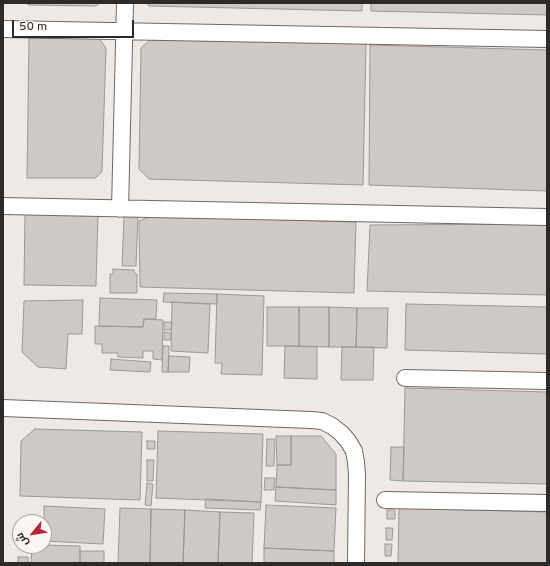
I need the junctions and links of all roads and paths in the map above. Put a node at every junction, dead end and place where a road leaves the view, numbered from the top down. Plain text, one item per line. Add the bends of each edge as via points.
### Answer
1 (125, 3) edge
2 (3, 28) edge
3 (124, 31) junction
4 (547, 38) edge
5 (3, 206) edge
6 (120, 209) junction
7 (547, 217) edge
8 (405, 378) dead end
9 (547, 381) edge
10 (3, 408) edge
11 (385, 500) dead end
12 (547, 503) edge
13 (356, 563) edge

1 - 3 lane
2 - 3 lane
3 - 4 lane
3 - 6 lane
5 - 6 lane
6 - 7 lane
8 - 9 lane
10 - 13 lane via 322,421 341,433 354,451 357,476
11 - 12 lane

